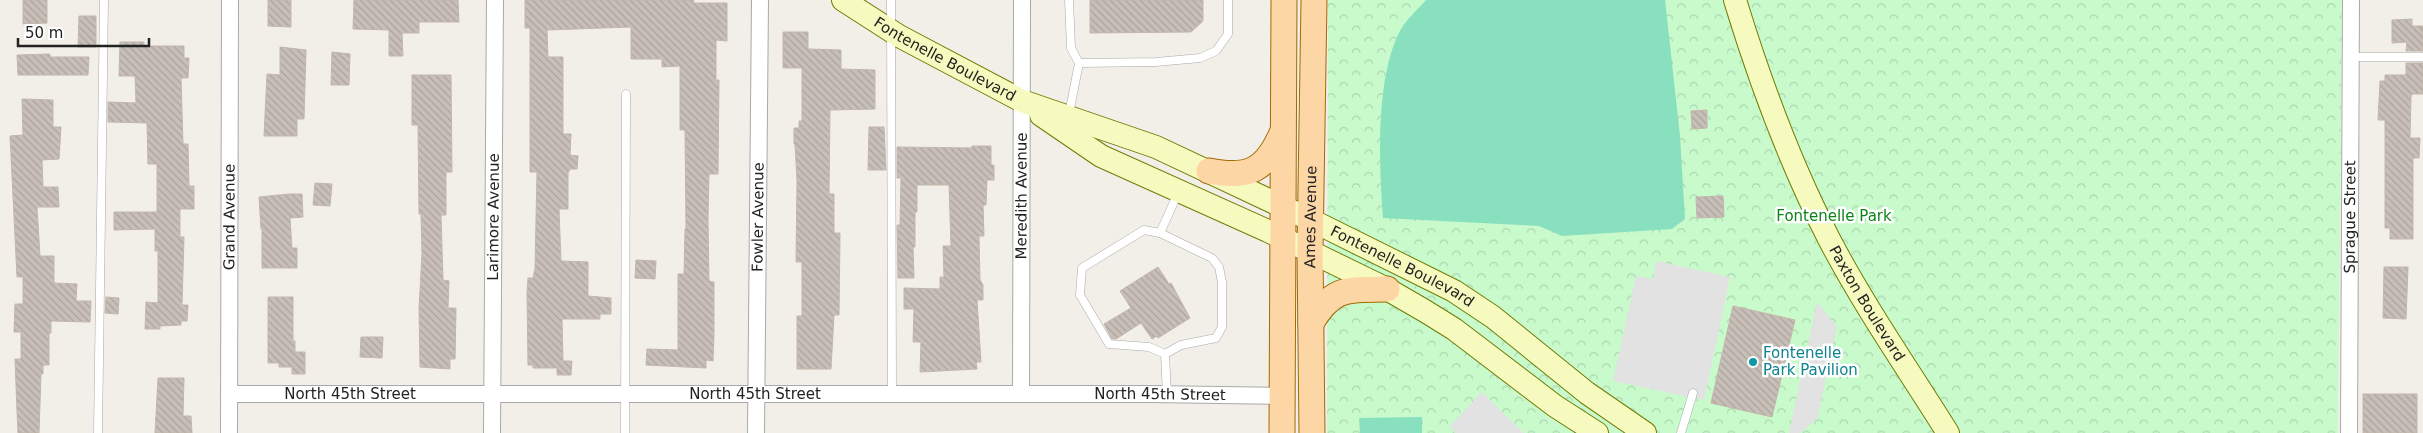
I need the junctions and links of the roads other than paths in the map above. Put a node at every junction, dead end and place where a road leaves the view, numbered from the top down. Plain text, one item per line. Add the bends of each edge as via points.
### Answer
1 (104, 0) edge
2 (230, 0) edge
3 (495, 0) edge
4 (760, 0) edge
5 (842, 0) edge
6 (891, 0) edge
7 (1022, 0) edge
8 (1069, 0) edge
9 (1228, 0) edge
10 (1284, 0) edge
11 (1314, 0) edge
12 (1735, 0) edge
13 (2351, 0) edge
14 (891, 31) junction
15 (2351, 57) junction
16 (2423, 57) edge
17 (1079, 63) junction
18 (626, 94) dead end
19 (1022, 101) junction
20 (1068, 117) junction
21 (1284, 130) junction
22 (1208, 171) junction
23 (1179, 192) junction
24 (1283, 206) junction
25 (1311, 220) junction
26 (1160, 232) junction
27 (1283, 238) junction
28 (1310, 252) junction
29 (1387, 289) junction
30 (1311, 323) junction
31 (1165, 354) junction
32 (1693, 393) dead end
33 (229, 394) junction
34 (493, 394) junction
35 (625, 394) junction
36 (756, 394) junction
37 (892, 394) junction
38 (1021, 394) junction
39 (1167, 394) junction
40 (1282, 396) junction
41 (98, 433) edge
42 (229, 433) edge
43 (492, 433) edge
44 (625, 433) edge
45 (756, 433) edge
46 (1282, 433) edge
47 (1312, 433) edge
48 (1597, 433) edge
49 (1645, 433) edge
50 (1682, 433) edge
51 (1948, 433) edge
52 (2348, 433) edge

1 - 41 lane
2 - 33 street, Grand Avenue
3 - 34 street, Larimore Avenue
4 - 36 street, Fowler Avenue
5 - 14 main road, Fontenelle Boulevard
6 - 14 lane
7 - 19 street, Meredith Avenue
8 - 17 lane via 1071,48
9 - 17 lane via 1228,34 1216,51 1200,58
10 - 21 main road, Ames Avenue
11 - 25 main road, Ames Avenue
12 - 51 main road, Paxton Boulevard via 1771,105 1816,214 1862,296
13 - 15 street, Sprague Street
14 - 19 main road, Fontenelle Boulevard
14 - 37 lane
15 - 16 lane
15 - 52 street, Sprague Street
17 - 20 lane
18 - 35 lane
19 - 20 main road, Fontenelle Boulevard
19 - 23 main road, Fontenelle Boulevard via 1101,156
19 - 38 street, Meredith Avenue
20 - 22 main road, Fontenelle Boulevard via 1156,147
21 - 22 main road via 1269,159 1260,167 1237,174
21 - 24 main road, Ames Avenue
22 - 24 main road, Fontenelle Boulevard
23 - 26 lane
23 - 27 main road, Fontenelle Boulevard
24 - 25 main road, Fontenelle Boulevard
24 - 27 main road, Ames Avenue
25 - 28 main road, Ames Avenue
25 - 49 main road, Fontenelle Boulevard via 1462,296 1493,316 1587,393
26 - 31 lane via 1212,258 1219,267 1222,282 1222,327 1216,338 1181,345
26 - 31 lane via 1144,230 1082,268 1080,295 1109,344 1149,347
27 - 28 main road, Fontenelle Boulevard
27 - 40 main road, Ames Avenue
28 - 29 main road, Fontenelle Boulevard
28 - 30 main road, Ames Avenue
29 - 30 main road via 1333,295
29 - 48 main road, Fontenelle Boulevard via 1454,329 1555,406
30 - 47 main road, Ames Avenue
31 - 39 lane
32 - 50 lane
33 - 34 street, North 45th Street
33 - 42 street, Grand Avenue
34 - 35 street, North 45th Street
34 - 43 street, Larimore Avenue
35 - 36 street, North 45th Street
35 - 44 lane
36 - 37 street, North 45th Street
36 - 45 street, Fowler Avenue
37 - 38 street, North 45th Street
38 - 39 street, North 45th Street
39 - 40 street, North 45th Street
40 - 46 main road, Ames Avenue

